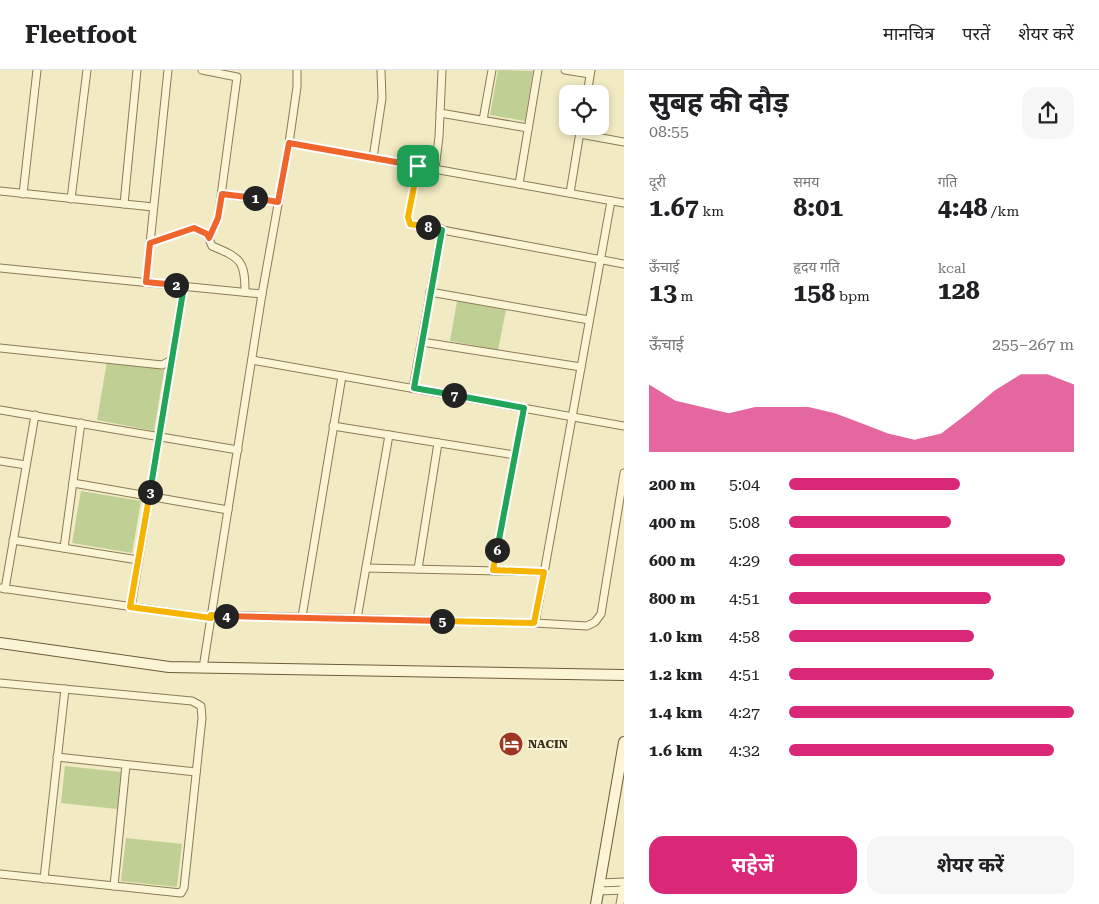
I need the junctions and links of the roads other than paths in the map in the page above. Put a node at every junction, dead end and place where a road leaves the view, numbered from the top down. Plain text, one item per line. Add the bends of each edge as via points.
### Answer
1 (37, 70) edge
2 (87, 70) edge
3 (138, 70) edge
4 (168, 70) edge
5 (202, 70) edge
6 (297, 70) edge
7 (381, 70) edge
8 (442, 70) edge
9 (492, 70) edge
10 (538, 70) edge
11 (566, 70) edge
12 (590, 72) edge
13 (588, 85) edge
14 (440, 113) junction
15 (483, 120) junction
16 (528, 128) junction
17 (579, 135) edge
18 (598, 135) edge
19 (624, 142) edge
20 (289, 143) junction
21 (374, 158) junction
22 (418, 166) junction
23 (435, 169) junction
24 (519, 184) junction
25 (0, 191) edge
26 (570, 193) junction
27 (23, 194) junction
28 (222, 194) junction
29 (71, 199) junction
30 (611, 201) junction
31 (278, 202) junction
32 (624, 203) edge
33 (124, 204) junction
34 (153, 207) junction
35 (442, 230) junction
36 (209, 238) junction
37 (150, 243) junction
38 (600, 260) junction
39 (624, 264) edge
40 (0, 268) edge
41 (146, 282) junction
42 (184, 286) junction
43 (245, 292) junction
44 (430, 292) junction
45 (262, 294) junction
46 (589, 320) junction
47 (422, 342) junction
48 (0, 348) edge
49 (172, 360) junction
50 (252, 360) junction
51 (581, 367) junction
52 (342, 376) junction
53 (414, 388) junction
54 (524, 408) junction
55 (0, 410) edge
56 (35, 416) junction
57 (572, 416) junction
58 (82, 424) junction
59 (333, 426) junction
60 (624, 426) edge
61 (389, 435) junction
62 (159, 437) junction
63 (438, 443) junction
64 (238, 450) junction
65 (515, 455) junction
66 (0, 461) edge
67 (26, 465) junction
68 (624, 473) edge
69 (73, 483) junction
70 (149, 496) junction
71 (228, 510) junction
72 (13, 540) junction
73 (64, 548) junction
74 (138, 560) junction
75 (366, 568) junction
76 (418, 569) junction
77 (493, 570) junction
78 (544, 572) junction
79 (2, 589) edge
80 (130, 607) junction
81 (211, 617) junction
82 (302, 617) junction
83 (357, 619) junction
84 (534, 623) junction
85 (0, 643) edge
86 (203, 668) junction
87 (624, 675) edge
88 (0, 683) edge
89 (65, 689) junction
90 (624, 742) edge
91 (57, 757) junction
92 (126, 765) junction
93 (196, 772) junction
94 (0, 874) edge
95 (44, 878) junction
96 (114, 886) junction
97 (623, 886) edge
98 (599, 887) junction
99 (596, 904) edge
100 (620, 904) edge

1 - 27 street
2 - 29 street
3 - 33 street
4 - 34 street
5 - 28 street via 238,77
6 - 20 street
7 - 21 street via 382,98
8 - 14 street
9 - 15 street
10 - 16 street
11 - 12 street
12 - 13 street
14 - 15 street
14 - 23 street
15 - 16 street
16 - 24 street
17 - 26 street
18 - 19 street
20 - 21 street
20 - 31 street
21 - 22 street
22 - 23 street
22 - 35 street via 408,217 410,224
23 - 24 street
24 - 26 street
25 - 27 street
26 - 30 street
27 - 29 street
28 - 31 street
28 - 36 street via 218,218
29 - 33 street
30 - 32 street
30 - 38 street
31 - 45 street
33 - 34 street
34 - 37 street
35 - 38 street
35 - 44 street
36 - 37 street via 194,228
36 - 43 street via 212,246 230,254 245,271
37 - 41 street
38 - 39 street
38 - 46 street
40 - 41 street
41 - 42 street
42 - 43 street
42 - 49 street
43 - 45 street
44 - 46 street
44 - 47 street
45 - 50 street
46 - 51 street
47 - 51 street
47 - 53 street
48 - 49 street via 162,365
49 - 62 street
50 - 52 street
50 - 64 street
51 - 57 street
52 - 53 street
52 - 59 street
53 - 54 street
54 - 57 street
54 - 65 street
55 - 56 street
56 - 58 street
56 - 67 street
57 - 60 street
57 - 78 street
58 - 62 street
58 - 69 street
59 - 61 street
59 - 82 street
61 - 63 street
61 - 75 street
62 - 64 street
62 - 70 street
63 - 65 street
63 - 76 street
64 - 71 street
65 - 77 street
66 - 67 street
67 - 72 street
68 - 84 street via 601,614 587,626
69 - 70 street
69 - 73 street
70 - 71 street
70 - 74 street
71 - 81 street
72 - 73 street
72 - 79 street
73 - 74 street
74 - 80 street
75 - 76 street
75 - 83 street
76 - 77 street
77 - 78 street
78 - 84 street
79 - 80 street
80 - 81 street
81 - 82 street
81 - 86 street
82 - 83 street
83 - 84 street
85 - 86 street via 169,667
86 - 87 street
88 - 89 street
89 - 91 street
89 - 93 street via 192,701 202,706
90 - 98 street
91 - 92 street
91 - 95 street
92 - 93 street
92 - 96 street
93 - 96 street via 183,891
94 - 95 street
95 - 96 street
97 - 98 street
97 - 100 street
98 - 99 street

